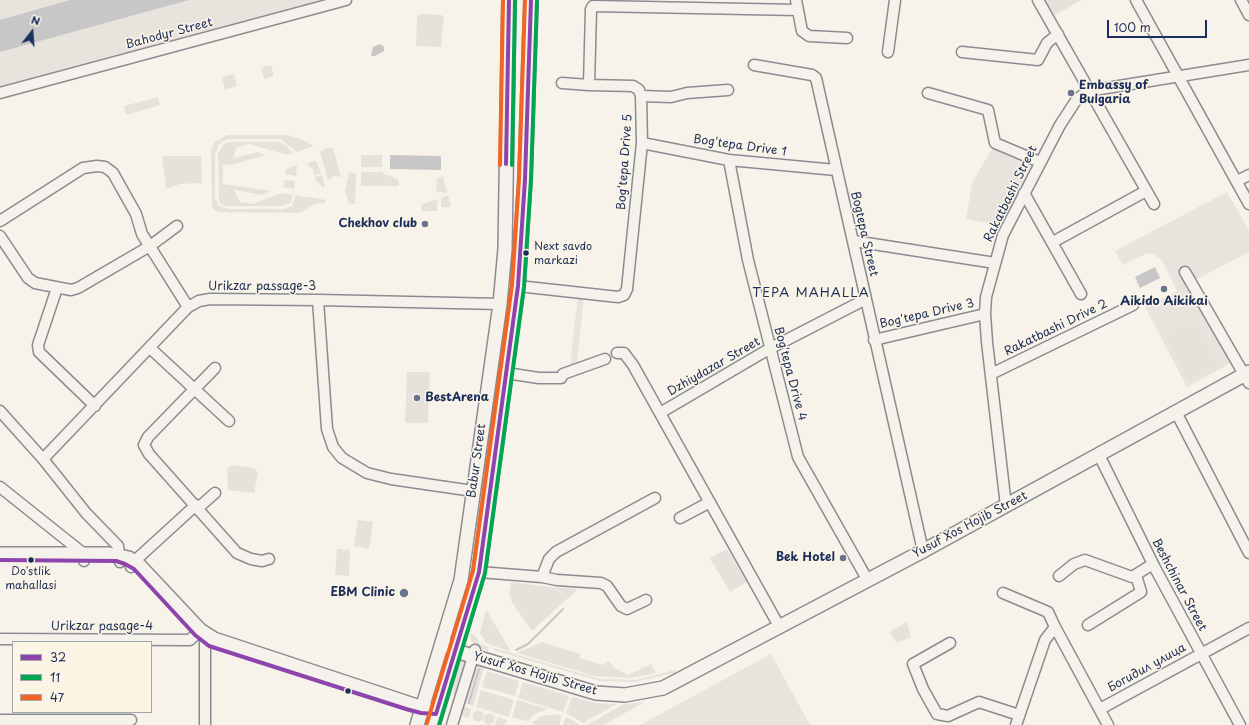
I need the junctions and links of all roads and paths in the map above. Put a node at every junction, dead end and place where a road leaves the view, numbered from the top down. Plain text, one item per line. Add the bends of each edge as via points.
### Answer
1 (346, 0) edge
2 (509, 0) edge
3 (531, 0) edge
4 (895, 0) edge
5 (1038, 0) edge
6 (1136, 0) edge
7 (1241, 0) edge
8 (796, 5) edge
9 (1249, 15) edge
10 (1058, 34) junction
11 (847, 38) dead end
12 (888, 52) dead end
13 (962, 52) dead end
14 (754, 65) dead end
15 (1249, 65) edge
16 (1179, 77) junction
17 (562, 83) dead end
18 (588, 84) junction
19 (728, 90) dead end
20 (1088, 91) junction
21 (0, 93) edge
22 (928, 93) dead end
23 (641, 96) junction
24 (507, 119) dead end
25 (527, 120) junction
26 (642, 143) junction
27 (729, 160) junction
28 (1040, 162) junction
29 (836, 170) junction
30 (1249, 175) edge
31 (1237, 182) junction
32 (1146, 191) junction
33 (1024, 193) junction
34 (1154, 204) dead end
35 (1249, 204) edge
36 (0, 221) edge
37 (177, 226) dead end
38 (0, 236) edge
39 (854, 241) junction
40 (1053, 242) junction
41 (150, 246) junction
42 (994, 263) junction
43 (1185, 272) dead end
44 (518, 286) junction
45 (57, 288) junction
46 (1081, 294) dead end
47 (866, 299) junction
48 (318, 300) junction
49 (500, 304) junction
50 (1133, 305) dead end
51 (188, 307) junction
52 (985, 314) junction
53 (874, 340) junction
54 (150, 348) junction
55 (769, 349) junction
56 (617, 353) dead end
57 (604, 359) dead end
58 (215, 368) dead end
59 (506, 373) junction
60 (991, 374) junction
61 (1247, 376) edge
62 (194, 390) junction
63 (95, 406) junction
64 (0, 411) edge
65 (1176, 412) junction
66 (660, 413) junction
67 (229, 421) dead end
68 (481, 433) junction
69 (497, 435) junction
70 (1099, 455) junction
71 (43, 459) junction
72 (0, 487) edge
73 (473, 491) junction
74 (215, 493) dead end
75 (655, 498) dead end
76 (710, 502) junction
77 (1006, 506) junction
78 (197, 507) junction
79 (680, 518) dead end
80 (924, 551) junction
81 (1249, 553) edge
82 (0, 554) edge
83 (84, 558) junction
84 (269, 559) dead end
85 (0, 560) edge
86 (126, 562) junction
87 (1153, 564) junction
88 (479, 572) junction
89 (1136, 575) junction
90 (1059, 576) dead end
91 (542, 577) junction
92 (867, 580) junction
93 (1003, 592) dead end
94 (646, 600) dead end
95 (1088, 625) dead end
96 (779, 626) junction
97 (1055, 627) junction
98 (1249, 628) edge
99 (201, 636) junction
100 (0, 639) edge
101 (132, 641) edge
102 (442, 643) junction
103 (950, 643) dead end
104 (457, 647) junction
105 (1201, 652) junction
106 (474, 653) junction
107 (1100, 709) junction
108 (420, 715) edge
109 (1019, 715) junction
110 (131, 719) edge
111 (0, 720) edge
112 (435, 720) edge
113 (205, 725) edge
114 (452, 725) edge
115 (1016, 725) edge
116 (1108, 725) edge
117 (1240, 725) edge

1 - 21 street, Bahodyr Street
2 - 49 main road, Babur Street via 505,249
3 - 25 main road, Babur Street
4 - 12 street
5 - 10 street
6 - 16 street
7 - 9 street
8 - 11 street via 802,32 809,36
8 - 18 street via 594,6 591,9
10 - 13 street via 1047,43 1038,60
10 - 20 street
14 - 29 street, Bogtepa Street via 815,76
15 - 16 street
16 - 20 street
16 - 31 street
17 - 18 street
18 - 23 street via 633,86 639,90
19 - 23 street via 671,97
20 - 28 street, Rakatbashi Street via 1073,104
20 - 32 street
22 - 28 street via 988,110 995,143
23 - 26 street, Bog'tepa Drive 5
24 - 25 main road via 512,130 517,131 524,128
25 - 44 main road, Babur Street
26 - 27 street, Bog'tepa Drive 1
26 - 44 street, Bog'tepa Drive 5 via 624,294 618,297
27 - 29 street, Bog'tepa Drive 1
27 - 55 street, Bog'tepa Drive 4 via 748,260
28 - 33 street, Rakatbashi Street
29 - 39 street, Bogtepa Street
30 - 31 street
31 - 35 street
32 - 34 street
32 - 40 street
33 - 40 street
33 - 42 street, Rakatbashi Street via 1003,236
36 - 41 street via 83,168 98,166 113,173
37 - 41 street
38 - 45 street via 28,278 35,283
39 - 42 street
39 - 47 street, Bogtepa Street
40 - 46 street
41 - 45 street via 78,288
41 - 51 street
42 - 52 street, Rakatbashi Street
43 - 61 street
44 - 59 main road, Babur Street
45 - 63 street via 38,345 39,352
47 - 53 street, Bogtepa Street
47 - 55 street, Dzhiydazar Street
48 - 49 street, Urikzar passage-3
48 - 51 street, Urikzar passage-3 via 210,299
48 - 73 street via 327,426 333,447 342,458 367,473
49 - 68 main road, Babur Street
50 - 60 street, Rakatbashi Drive 2
51 - 54 street, Urikzar passage-3
52 - 53 street, Bog'tepa Drive 3
52 - 60 street, Rakatbashi Street
53 - 80 street, Bogtepa Street
54 - 62 street
54 - 63 street, Urikzar passage-3
55 - 66 street, Dzhiydazar Street
55 - 92 street, Bog'tepa Drive 4 via 798,457
56 - 66 street via 624,353
57 - 59 street via 563,374 561,378
58 - 62 street
59 - 69 main road, Babur Street
60 - 77 street, Rakatbashi Street
61 - 65 main road, Yusuf Xos Hojib Street
62 - 67 street
62 - 78 street via 148,437 144,445 149,454
63 - 71 street, Urikzar passage-3
64 - 71 street
65 - 70 main road, Yusuf Xos Hojib Street
65 - 81 street
66 - 76 street
68 - 69 main road
68 - 73 main road, Babur Street
69 - 88 main road, Babur Street
70 - 77 main road, Yusuf Xos Hojib Street
70 - 87 street, Beshchinar Street
71 - 86 street via 86,513 118,546
72 - 83 street
73 - 102 main road, Babur Street via 461,580
74 - 78 street
75 - 91 street via 556,552 549,559
76 - 79 street
76 - 96 street
77 - 80 main road, Yusuf Xos Hojib Street
78 - 84 street via 237,553 251,559
78 - 86 street
80 - 92 main road, Yusuf Xos Hojib Street
82 - 83 main road
83 - 85 main road
83 - 86 main road
86 - 99 main road
87 - 89 street
87 - 105 street, Beshchinar Street
88 - 91 street
88 - 104 main road, Babur Street
89 - 90 street via 1132,577 1085,560 1074,564
89 - 95 street via 1141,592
91 - 94 street via 601,583 607,586 626,609
92 - 96 main road, Yusuf Xos Hojib Street
93 - 97 street via 1048,612
96 - 106 main road, Yusuf Xos Hojib Street via 670,685 633,694 610,694 573,687
97 - 107 street
97 - 109 street via 1045,640
98 - 105 street, Богидил улица
99 - 101 street, Urikzar pasage-4 via 190,640
99 - 108 main road
99 - 113 street
100 - 101 street, Urikzar pasage-4
102 - 104 main road, Yusuf Xos Hojib Street
102 - 108 main road, Babur Street
103 - 109 street via 913,664 937,714 948,716 979,702
104 - 106 main road, Yusuf Xos Hojib Street
104 - 112 main road, Babur Street
105 - 107 street, Богидил улица
105 - 117 street, Beshchinar Street
106 - 114 street
107 - 116 street
108 - 112 main road
109 - 115 street
110 - 111 street

